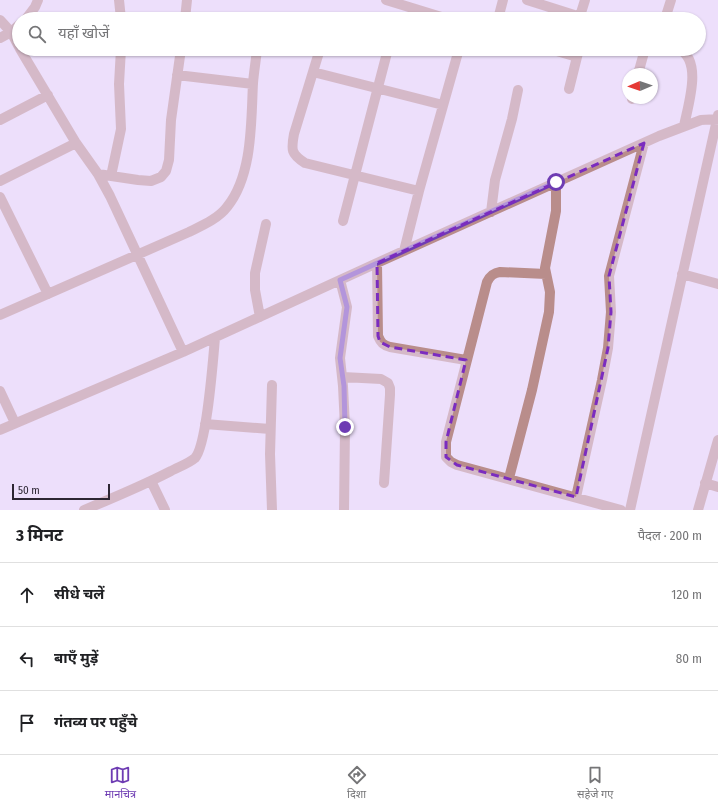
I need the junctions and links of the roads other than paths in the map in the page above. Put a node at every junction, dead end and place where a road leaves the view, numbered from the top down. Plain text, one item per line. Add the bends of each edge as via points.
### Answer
1 (38, 0) edge
2 (119, 0) edge
3 (187, 0) edge
4 (386, 0) edge
5 (503, 0) edge
6 (527, 0) edge
7 (585, 0) edge
8 (672, 0) edge
9 (31, 12) edge
10 (120, 12) edge
11 (186, 12) edge
12 (425, 12) edge
13 (500, 12) edge
14 (567, 12) edge
15 (584, 12) edge
16 (668, 12) edge
17 (0, 20) edge
18 (11, 32) joint
19 (0, 38) edge
20 (25, 56) edge
21 (121, 56) edge
22 (179, 56) edge
23 (256, 56) edge
24 (318, 56) edge
25 (386, 56) edge
26 (457, 56) edge
27 (577, 56) edge
28 (643, 56) edge
29 (688, 56) edge
30 (640, 68) edge
31 (313, 72) junction
32 (177, 75) junction
33 (253, 84) junction
34 (376, 89) junction
35 (569, 89) dead end
36 (518, 90) dead end
37 (48, 95) junction
38 (443, 105) junction
39 (718, 117) edge
40 (0, 120) edge
41 (684, 126) junction
42 (644, 143) junction
43 (76, 144) junction
44 (98, 174) junction
45 (111, 176) junction
46 (354, 176) junction
47 (0, 181) edge
48 (556, 182) junction
49 (419, 191) junction
50 (0, 197) edge
51 (491, 212) junction
52 (342, 221) dead end
53 (266, 224) dead end
54 (404, 251) junction
55 (139, 255) junction
56 (377, 263) junction
57 (546, 274) junction
58 (682, 274) junction
59 (340, 280) junction
60 (718, 284) edge
61 (48, 294) junction
62 (0, 315) edge
63 (260, 317) junction
64 (215, 338) junction
65 (184, 352) junction
66 (466, 360) junction
67 (343, 377) junction
68 (272, 385) dead end
69 (0, 391) edge
70 (15, 423) junction
71 (205, 424) junction
72 (270, 429) junction
73 (0, 430) edge
74 (718, 440) edge
75 (509, 478) junction
76 (151, 481) junction
77 (384, 483) dead end
78 (705, 483) junction
79 (718, 487) edge
80 (576, 497) junction
81 (614, 509) edge
82 (84, 510) edge
83 (165, 510) edge
84 (272, 510) edge
85 (344, 510) edge
86 (630, 510) edge
87 (698, 510) edge

1 - 9 street
2 - 10 street
3 - 11 street
4 - 12 street
5 - 13 street
6 - 14 street
7 - 15 street
8 - 16 street
17 - 18 street
18 - 19 street
20 - 37 street
21 - 45 street via 121,129
22 - 32 street
23 - 33 street
24 - 31 street
25 - 34 street
26 - 38 street
27 - 35 street
28 - 30 street
29 - 41 street via 691,62 692,85
31 - 34 street
31 - 46 street via 291,146 295,156 305,163
32 - 33 street
32 - 45 street via 166,170 161,177 151,180
33 - 55 street via 248,152 237,190 227,208 209,222
34 - 38 street
34 - 46 street
36 - 51 street via 495,180
37 - 40 street
37 - 43 street
38 - 49 street
39 - 41 street
39 - 58 street
41 - 42 street
42 - 48 street
42 - 80 street via 609,276 612,312 610,330 602,380
43 - 44 street
43 - 47 street
44 - 45 street
44 - 55 street
46 - 49 street
46 - 52 street
48 - 51 street
48 - 57 street via 556,211
49 - 54 street
50 - 61 street
51 - 54 street
53 - 63 street via 255,273
54 - 56 street
55 - 61 street
55 - 65 street
56 - 59 street
56 - 66 street via 380,342 384,346
57 - 66 street via 500,272 490,276
57 - 75 street via 550,292 549,312
58 - 60 street
58 - 86 street
59 - 63 street
59 - 67 street via 347,307 340,358
61 - 62 street
63 - 64 street
64 - 65 street
64 - 71 street
65 - 70 street
66 - 75 street via 446,442 446,457 457,465
67 - 77 street via 381,379 388,383 390,388
67 - 85 street
68 - 72 street
69 - 70 street
70 - 73 street
71 - 72 street
71 - 76 street via 200,450 195,458
72 - 84 street
74 - 78 street
75 - 80 street
76 - 82 street
76 - 83 street
78 - 79 street
78 - 87 street
80 - 81 street

